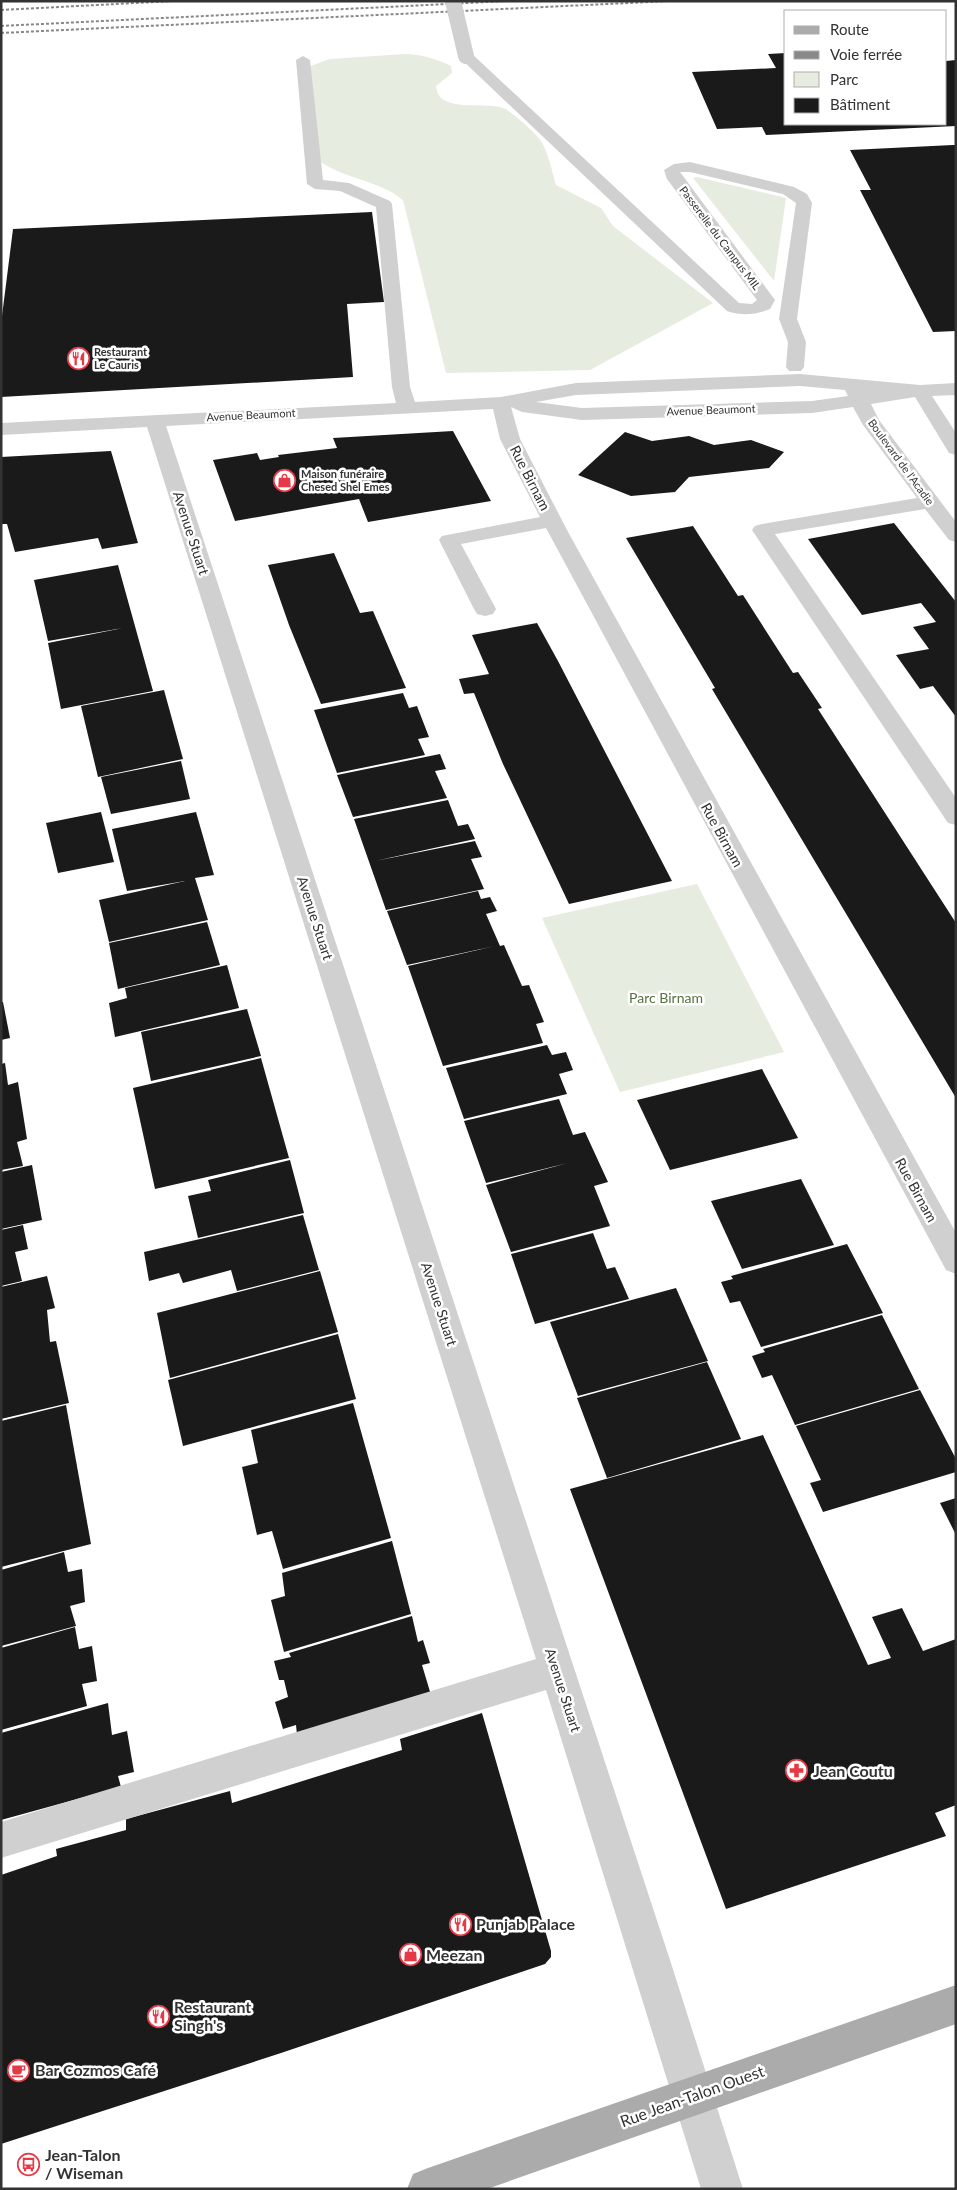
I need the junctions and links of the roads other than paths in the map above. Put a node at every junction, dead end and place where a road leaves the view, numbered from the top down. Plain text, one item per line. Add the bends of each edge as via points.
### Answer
1 (453, 1) edge
2 (303, 60) dead end
3 (795, 367) dead end
4 (956, 389) edge
5 (920, 391) junction
6 (856, 392) junction
7 (501, 403) junction
8 (407, 408) junction
9 (154, 420) junction
10 (1, 429) edge
11 (956, 449) edge
12 (929, 502) junction
13 (552, 521) junction
14 (956, 536) edge
15 (485, 609) dead end
16 (956, 816) edge
17 (956, 1261) edge
18 (556, 1670) junction
19 (1, 1840) edge
20 (956, 2004) edge
21 (693, 2096) junction
22 (428, 2189) edge
23 (722, 2189) edge

1 - 3 street, Passerelle du Campus MIL, bridge via 466,56 730,305 750,310 764,305 766,300 671,172 685,166 793,192 803,200 788,319 796,342
2 - 8 street via 315,184 343,186 384,204 401,387
4 - 5 street, Avenue Beaumont
5 - 6 street, Avenue Beaumont
5 - 11 street
6 - 7 street, Avenue Beaumont via 800,380 576,389
6 - 7 street, Avenue Beaumont via 812,407 582,414
6 - 12 street, Boulevard de l'Acadie via 870,421
7 - 8 street, Avenue Beaumont
7 - 13 street, Rue Birnam via 510,439
8 - 9 street, Avenue Beaumont
9 - 10 street, Avenue Beaumont
9 - 18 street, Avenue Stuart
12 - 14 street, Boulevard de l'Acadie
12 - 16 street via 762,530
13 - 15 street via 449,540
13 - 17 street, Rue Birnam
18 - 19 street
18 - 21 street, Avenue Stuart
20 - 21 main road, Rue Jean-Talon Ouest
21 - 22 main road, Rue Jean-Talon Ouest
21 - 23 street, Avenue Stuart

